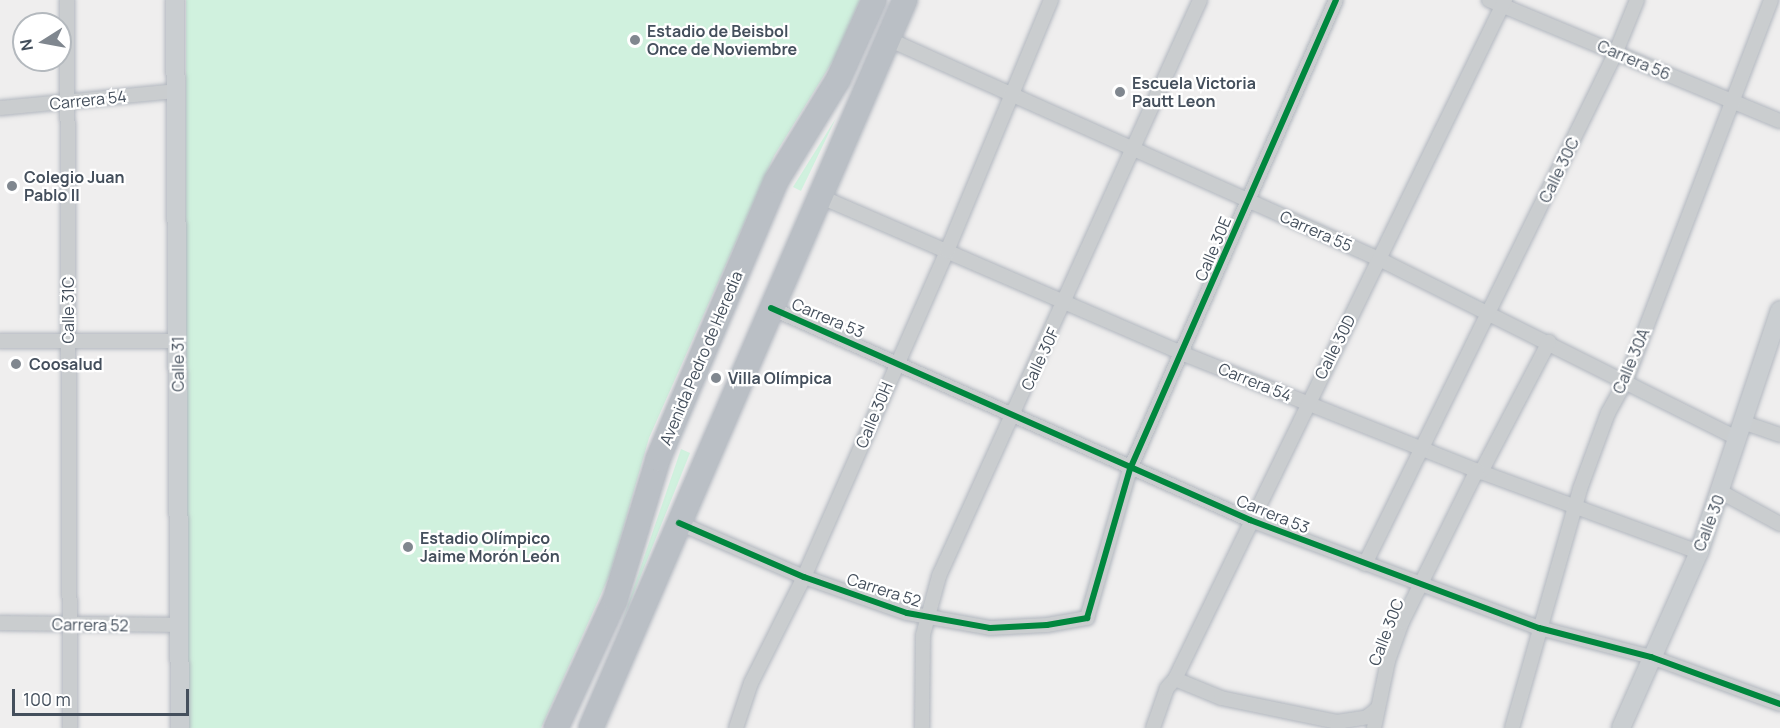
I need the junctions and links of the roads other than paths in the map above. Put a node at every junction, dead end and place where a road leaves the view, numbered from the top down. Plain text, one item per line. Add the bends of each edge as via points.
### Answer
1 (67, 0) edge
2 (175, 0) edge
3 (874, 0) edge
4 (905, 0) edge
5 (1051, 0) edge
6 (1200, 0) edge
7 (1336, 0) edge
8 (1489, 0) edge
9 (1637, 0) edge
10 (1771, 0) edge
11 (1504, 3) edge
12 (888, 39) junction
13 (1616, 52) junction
14 (176, 91) junction
15 (1010, 93) junction
16 (67, 102) junction
17 (1732, 102) junction
18 (0, 108) edge
19 (1780, 121) edge
20 (1132, 150) junction
21 (819, 196) junction
22 (1248, 201) junction
23 (947, 251) junction
24 (1379, 259) junction
25 (1066, 303) junction
26 (771, 308) junction
27 (1780, 310) edge
28 (1490, 313) junction
29 (0, 341) edge
30 (68, 341) junction
31 (178, 342) junction
32 (1549, 342) junction
33 (1184, 354) junction
34 (897, 362) junction
35 (1626, 380) junction
36 (1307, 402) junction
37 (1015, 415) junction
38 (1739, 430) junction
39 (1780, 435) edge
40 (1425, 448) junction
41 (1130, 469) junction
42 (1479, 471) junction
43 (1721, 492) junction
44 (1575, 507) junction
45 (1250, 520) junction
46 (679, 523) junction
47 (1780, 524) edge
48 (1699, 552) junction
49 (1365, 564) junction
50 (804, 577) junction
51 (1420, 585) junction
52 (1090, 615) joint
53 (0, 623) edge
54 (925, 623) junction
55 (69, 625) junction
56 (180, 625) junction
57 (1539, 627) junction
58 (1651, 657) junction
59 (1172, 682) junction
60 (1780, 704) edge
61 (1377, 709) junction
62 (70, 728) edge
63 (180, 728) edge
64 (556, 728) edge
65 (591, 728) edge
66 (736, 728) edge
67 (922, 728) edge
68 (1153, 728) edge
69 (1374, 728) edge
70 (1512, 728) edge
71 (1621, 728) edge

1 - 16 street, Calle 31C
2 - 14 street, Calle 31
3 - 64 highway, Avenida Pedro de Heredia via 838,80 776,181 658,459 615,600
4 - 12 highway
5 - 15 street, Calle 30H
6 - 20 street, Calle 30F
7 - 22 street, Calle 30E
8 - 11 street, Carrera 56
9 - 13 street, Calle 30C
10 - 17 street, Calle 30A
11 - 13 street, Carrera 56
11 - 24 street, Calle 30D
12 - 15 street, Carrera 55
12 - 21 highway
13 - 17 street, Carrera 56
13 - 28 street, Calle 30C
14 - 16 street, Carrera 54
14 - 31 street, Calle 31
15 - 20 street, Carrera 55
15 - 23 street, Calle 30H
16 - 18 street, Carrera 54
16 - 30 street, Calle 31C
17 - 19 street, Carrera 56
17 - 35 street, Calle 30A
20 - 22 street, Carrera 55
20 - 25 street, Calle 30F
21 - 23 street, Carrera 54
21 - 26 highway
22 - 24 street, Carrera 55
22 - 33 street, Calle 30E
23 - 25 street, Carrera 54
23 - 34 street, Calle 30H
24 - 28 street, Carrera 55
24 - 36 street, Calle 30D
25 - 33 street, Carrera 54
25 - 37 street, Calle 30F
26 - 34 street, Carrera 53
26 - 46 highway
27 - 38 street, Calle 30
28 - 32 street, Carrera 55
28 - 40 street, Calle 30C
29 - 30 street
30 - 31 street
30 - 55 street, Calle 31C
31 - 56 street, Calle 31
32 - 35 street, Carrera 55
32 - 42 street, Calle 30C
33 - 36 street, Carrera 54
33 - 41 street, Calle 30E
34 - 37 street, Carrera 53
34 - 50 street, Calle 30H
35 - 38 street, Carrera 55
35 - 44 street, Calle 30A via 1608,413
36 - 40 street, Carrera 54
36 - 45 street, Calle 30D
37 - 41 street, Carrera 53
37 - 54 street, Calle 30F via 960,528
38 - 39 street, Carrera 55
38 - 43 street, Calle 30
40 - 42 street, Carrera 54
40 - 49 street, Calle 30C
41 - 45 street, Carrera 53
41 - 52 street, Calle 30E
42 - 44 street, Carrera 54
42 - 51 street, Calle 30C
43 - 47 street
43 - 48 street, Calle 30
44 - 48 street, Carrera 54
44 - 57 street, Calle 30A
45 - 49 street, Carrera 53
45 - 59 street, Calle 30D
46 - 50 street, Carrera 52
46 - 65 highway
48 - 58 street, Calle 30
49 - 51 street, Carrera 53
50 - 54 street, Carrera 52
50 - 66 street, Calle 30H via 752,683
51 - 57 street, Carrera 53
51 - 61 street, Calle 30C via 1393,646
52 - 54 street, Carrera 52 via 1047,625 990,628
53 - 55 street, Carrera 52
54 - 67 street, Calle 30F
55 - 56 street, Carrera 52
55 - 62 street, Calle 31C
56 - 63 street, Calle 31
57 - 58 street, Carrera 53
57 - 70 street, Calle 30A
58 - 60 street, Carrera 53
58 - 71 street, Calle 30
59 - 61 street via 1221,699 1337,722 1367,717
59 - 68 street, Calle 30D
61 - 69 street, Calle 30C

